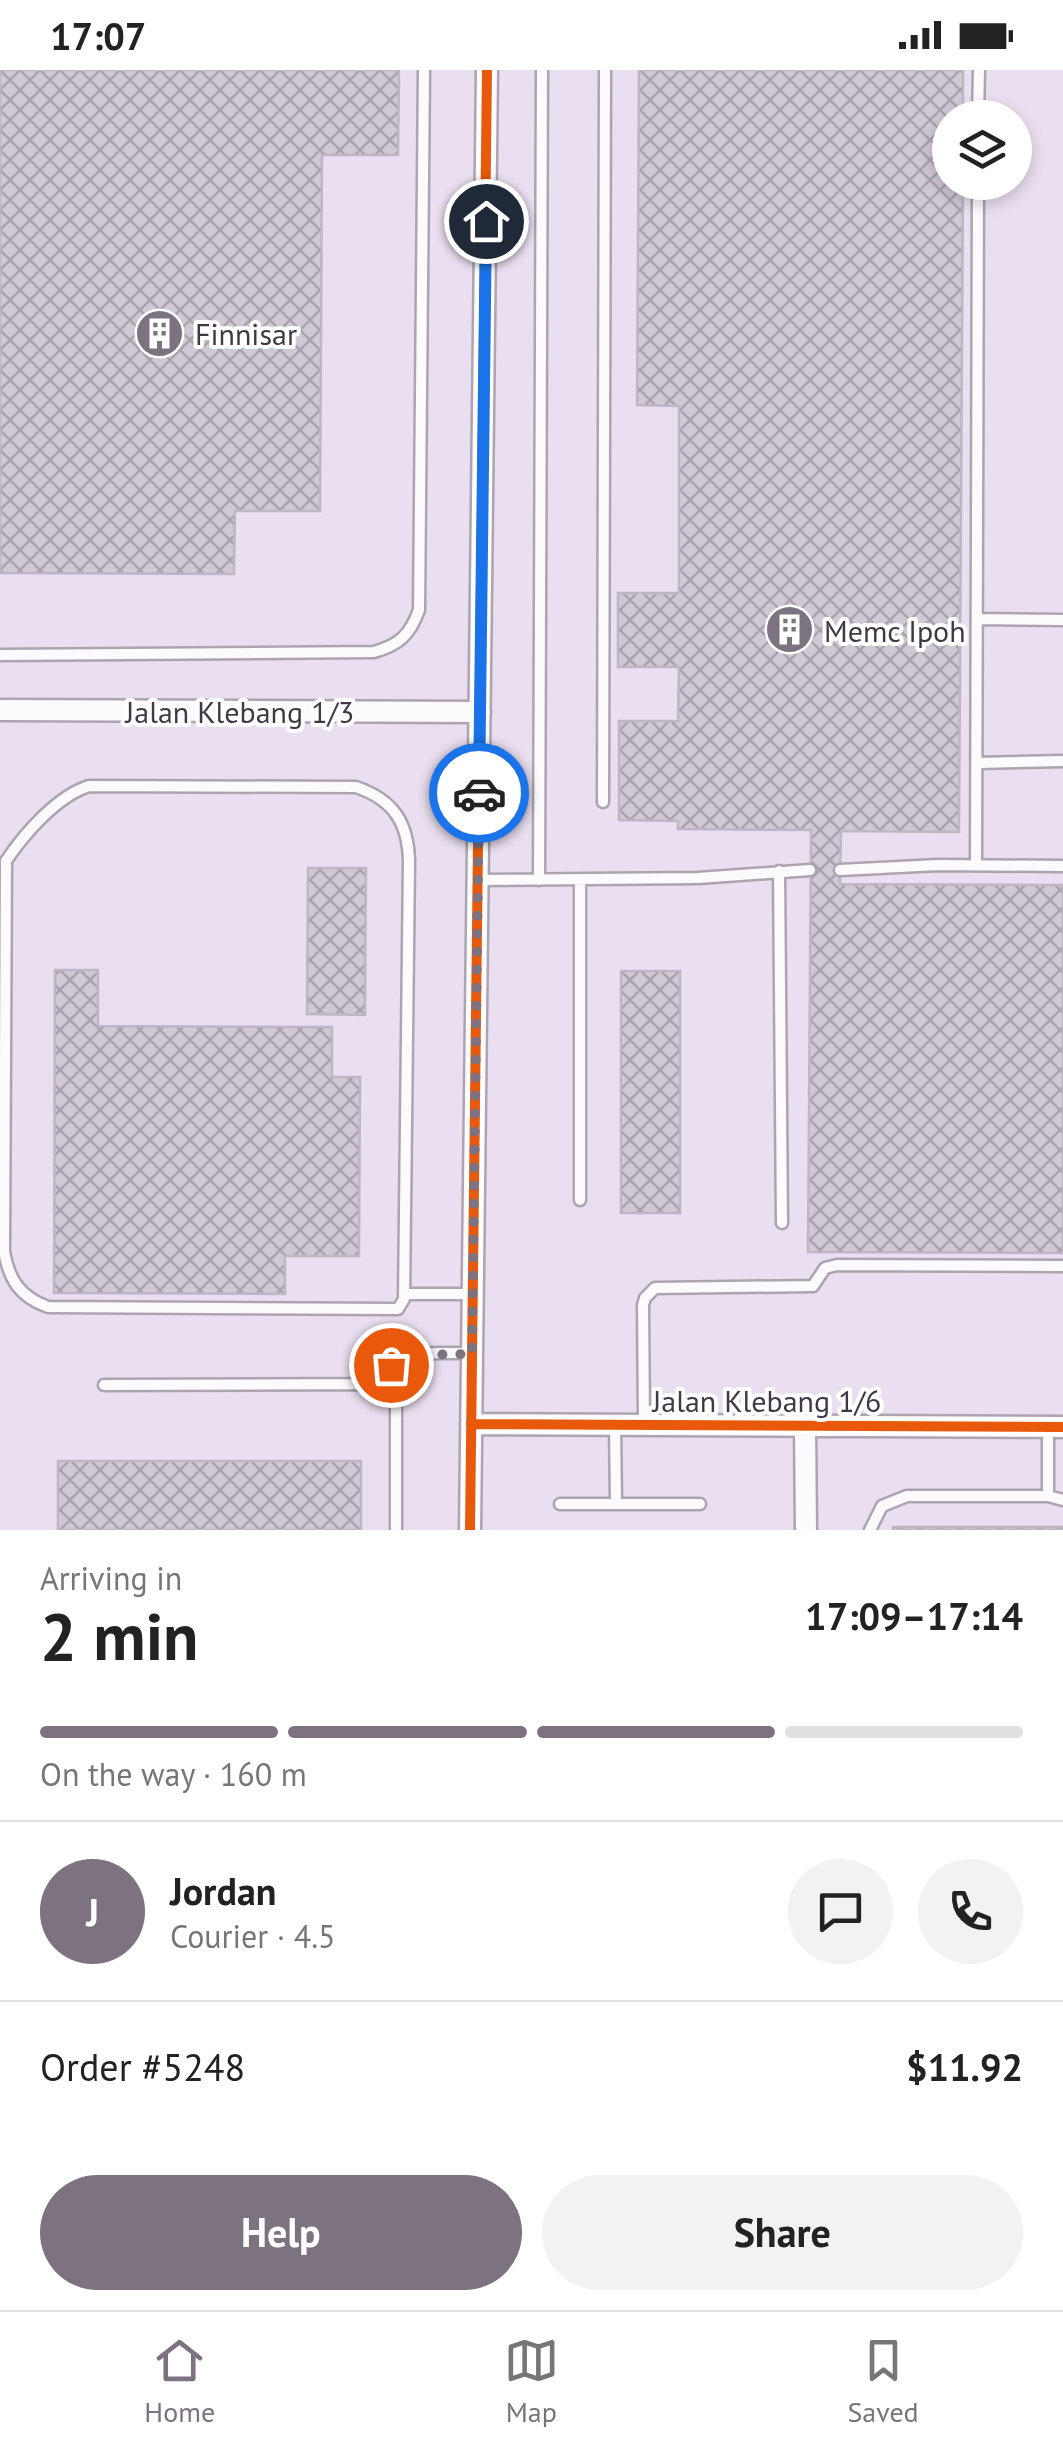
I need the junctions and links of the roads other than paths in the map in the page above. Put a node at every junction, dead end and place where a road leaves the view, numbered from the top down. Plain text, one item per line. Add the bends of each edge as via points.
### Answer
1 (424, 70) edge
2 (487, 70) edge
3 (542, 70) edge
4 (605, 70) edge
5 (979, 70) edge
6 (978, 100) edge
7 (978, 200) edge
8 (978, 618) junction
9 (1063, 620) edge
10 (0, 655) edge
11 (0, 710) edge
12 (480, 712) junction
13 (1063, 761) edge
14 (977, 763) junction
15 (603, 802) dead end
16 (976, 865) junction
17 (1063, 866) edge
18 (810, 870) dead end
19 (840, 870) dead end
20 (779, 871) junction
21 (478, 880) junction
22 (539, 880) junction
23 (580, 881) junction
24 (580, 1200) dead end
25 (782, 1222) dead end
26 (1063, 1266) edge
27 (404, 1294) junction
28 (472, 1294) junction
29 (472, 1354) junction
30 (378, 1384) junction
31 (104, 1385) dead end
32 (471, 1424) junction
33 (615, 1425) junction
34 (644, 1425) junction
35 (805, 1425) junction
36 (1056, 1427) edge
37 (1048, 1496) junction
38 (1063, 1500) edge
39 (560, 1504) dead end
40 (616, 1504) junction
41 (700, 1504) dead end
42 (396, 1530) edge
43 (470, 1530) edge
44 (806, 1530) edge
45 (870, 1530) edge

1 - 10 lane via 420,589 413,627 392,647 374,652
2 - 12 street
3 - 22 lane
4 - 15 lane
5 - 6 lane
7 - 8 lane
8 - 9 lane
8 - 14 lane
11 - 12 street, Jalan Klebang 1/3
12 - 21 street
13 - 14 lane
14 - 16 lane
16 - 17 lane
16 - 19 lane
18 - 20 lane
20 - 23 lane
20 - 25 lane
21 - 22 lane
21 - 28 street
22 - 23 lane
23 - 24 lane
26 - 34 lane via 837,1264 813,1286 655,1288 644,1305
27 - 27 lane via 409,861 402,819 356,787 76,790 14,849 4,878 4,1251 19,1290 33,1301 67,1308 393,1310
27 - 28 lane
28 - 29 street
29 - 30 lane via 409,1355
29 - 32 street
30 - 31 lane
30 - 42 lane via 396,1397
32 - 33 street, Jalan Klebang 1/6
32 - 43 street
33 - 34 street, Jalan Klebang 1/6
33 - 40 lane
34 - 35 street, Jalan Klebang 1/6
35 - 36 street, Jalan Klebang 1/6
35 - 44 street
36 - 37 lane
37 - 38 lane
37 - 45 lane via 898,1498 882,1506
39 - 40 lane
40 - 41 lane

